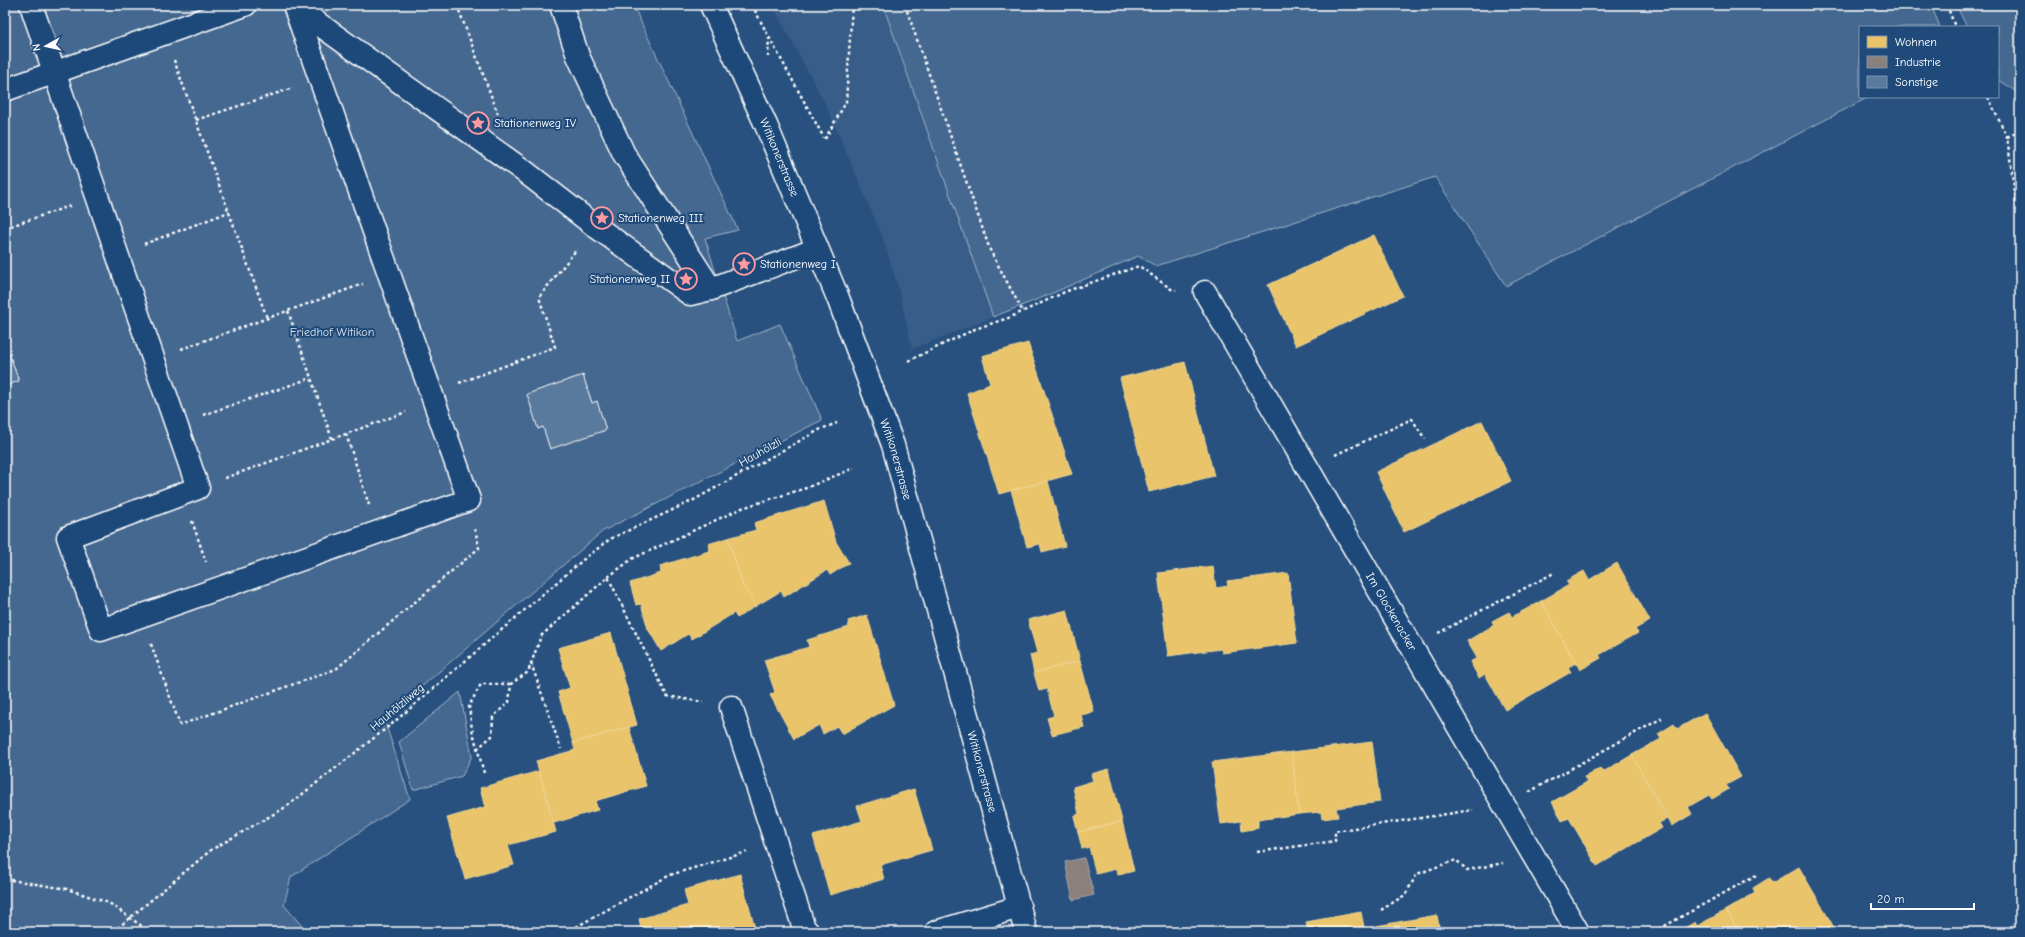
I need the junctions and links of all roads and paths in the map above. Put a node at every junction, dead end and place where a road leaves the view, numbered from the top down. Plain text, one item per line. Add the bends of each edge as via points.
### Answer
1 (31, 5) edge
2 (245, 5) edge
3 (457, 5) edge
4 (561, 5) edge
5 (711, 5) edge
6 (852, 5) edge
7 (905, 5) edge
8 (1947, 5) edge
9 (295, 6) edge
10 (1955, 26) edge
11 (164, 34) junction
12 (769, 37) dead end
13 (54, 73) junction
14 (320, 79) junction
15 (5, 90) edge
16 (1988, 98) edge
17 (499, 117) dead end
18 (196, 120) junction
19 (2020, 131) edge
20 (2007, 137) junction
21 (97, 197) junction
22 (229, 212) junction
23 (595, 226) junction
24 (5, 228) edge
25 (2020, 229) edge
26 (817, 249) junction
27 (117, 253) junction
28 (390, 275) junction
29 (711, 289) junction
30 (1171, 289) dead end
31 (1205, 292) dead end
32 (288, 311) junction
33 (1023, 312) junction
34 (266, 318) junction
35 (153, 358) junction
36 (908, 361) dead end
37 (311, 378) junction
38 (432, 397) junction
39 (837, 422) dead end
40 (176, 425) junction
41 (346, 434) junction
42 (332, 439) junction
43 (1425, 439) dead end
44 (854, 468) dead end
45 (1307, 468) junction
46 (190, 492) junction
47 (469, 500) junction
48 (692, 500) joint
49 (378, 532) junction
50 (1554, 573) dead end
51 (608, 577) junction
52 (216, 589) junction
53 (140, 616) junction
54 (1411, 647) junction
55 (531, 663) junction
56 (511, 684) junction
57 (731, 707) joint
58 (1662, 718) dead end
59 (477, 749) junction
60 (561, 749) dead end
61 (484, 773) dead end
62 (1504, 806) junction
63 (1481, 809) dead end
64 (777, 844) junction
65 (1256, 852) dead end
66 (1504, 863) dead end
67 (1758, 874) dead end
68 (5, 879) edge
69 (1019, 907) junction
70 (1381, 910) dead end
71 (130, 917) junction
72 (576, 927) dead end
73 (113, 932) edge
74 (150, 932) edge
75 (808, 932) edge
76 (936, 932) edge
77 (1026, 932) edge
78 (1578, 932) edge
79 (1654, 932) edge

1 - 13 main road
2 - 11 main road
3 - 17 path
4 - 29 main road via 578,56 624,154
5 - 26 main road, Witikonerstrasse via 766,125
6 - 12 path via 846,102 825,139
7 - 33 path via 990,250
8 - 10 path
9 - 14 main road
9 - 23 main road via 524,171
11 - 13 main road
11 - 18 path
13 - 15 main road
13 - 21 main road
14 - 18 path
14 - 28 main road
16 - 20 path
18 - 22 path
19 - 20 path
20 - 25 path
21 - 24 path
21 - 27 main road
22 - 27 path
22 - 34 path
23 - 29 main road via 690,294
23 - 38 path via 539,297 555,347
26 - 29 main road
26 - 69 main road, Witikonerstrasse via 893,445
27 - 35 main road
28 - 32 path
28 - 38 main road
30 - 33 path via 1139,266 1067,291
31 - 45 main road, Im Glockenacker
32 - 34 path
32 - 37 path
33 - 36 path via 975,329
34 - 35 path
35 - 40 main road
37 - 40 path
37 - 42 path
38 - 41 path
38 - 47 main road
39 - 48 path, Hauhölzli
40 - 46 main road
41 - 42 path
41 - 49 path
42 - 46 path
43 - 45 path via 1412,419
44 - 51 path via 806,488 742,508 632,559
45 - 54 main road, Im Glockenacker
46 - 52 path
46 - 53 main road via 68,536 101,630
47 - 49 main road
47 - 53 path via 479,548 336,669 180,725
48 - 71 path, Hauhölzliweg via 610,539 393,723 286,807 211,850
49 - 52 main road
50 - 54 path
51 - 55 path via 541,636
51 - 57 path via 667,696
52 - 53 main road
54 - 62 main road, Im Glockenacker
55 - 56 path via 528,672
55 - 60 path
56 - 59 path via 509,702 493,717 492,736
56 - 59 path via 481,684 469,706
57 - 64 main road
58 - 62 path
59 - 61 path
62 - 78 main road, Im Glockenacker
63 - 65 path via 1335,831 1335,841
64 - 72 path via 670,875
64 - 75 main road via 804,928
66 - 70 path via 1467,870 1456,860 1416,874 1405,895
67 - 79 path
68 - 71 path via 67,889 109,903
69 - 76 main road
69 - 77 main road, Witikonerstrasse
71 - 73 path, Hauhölzliweg
71 - 74 path

